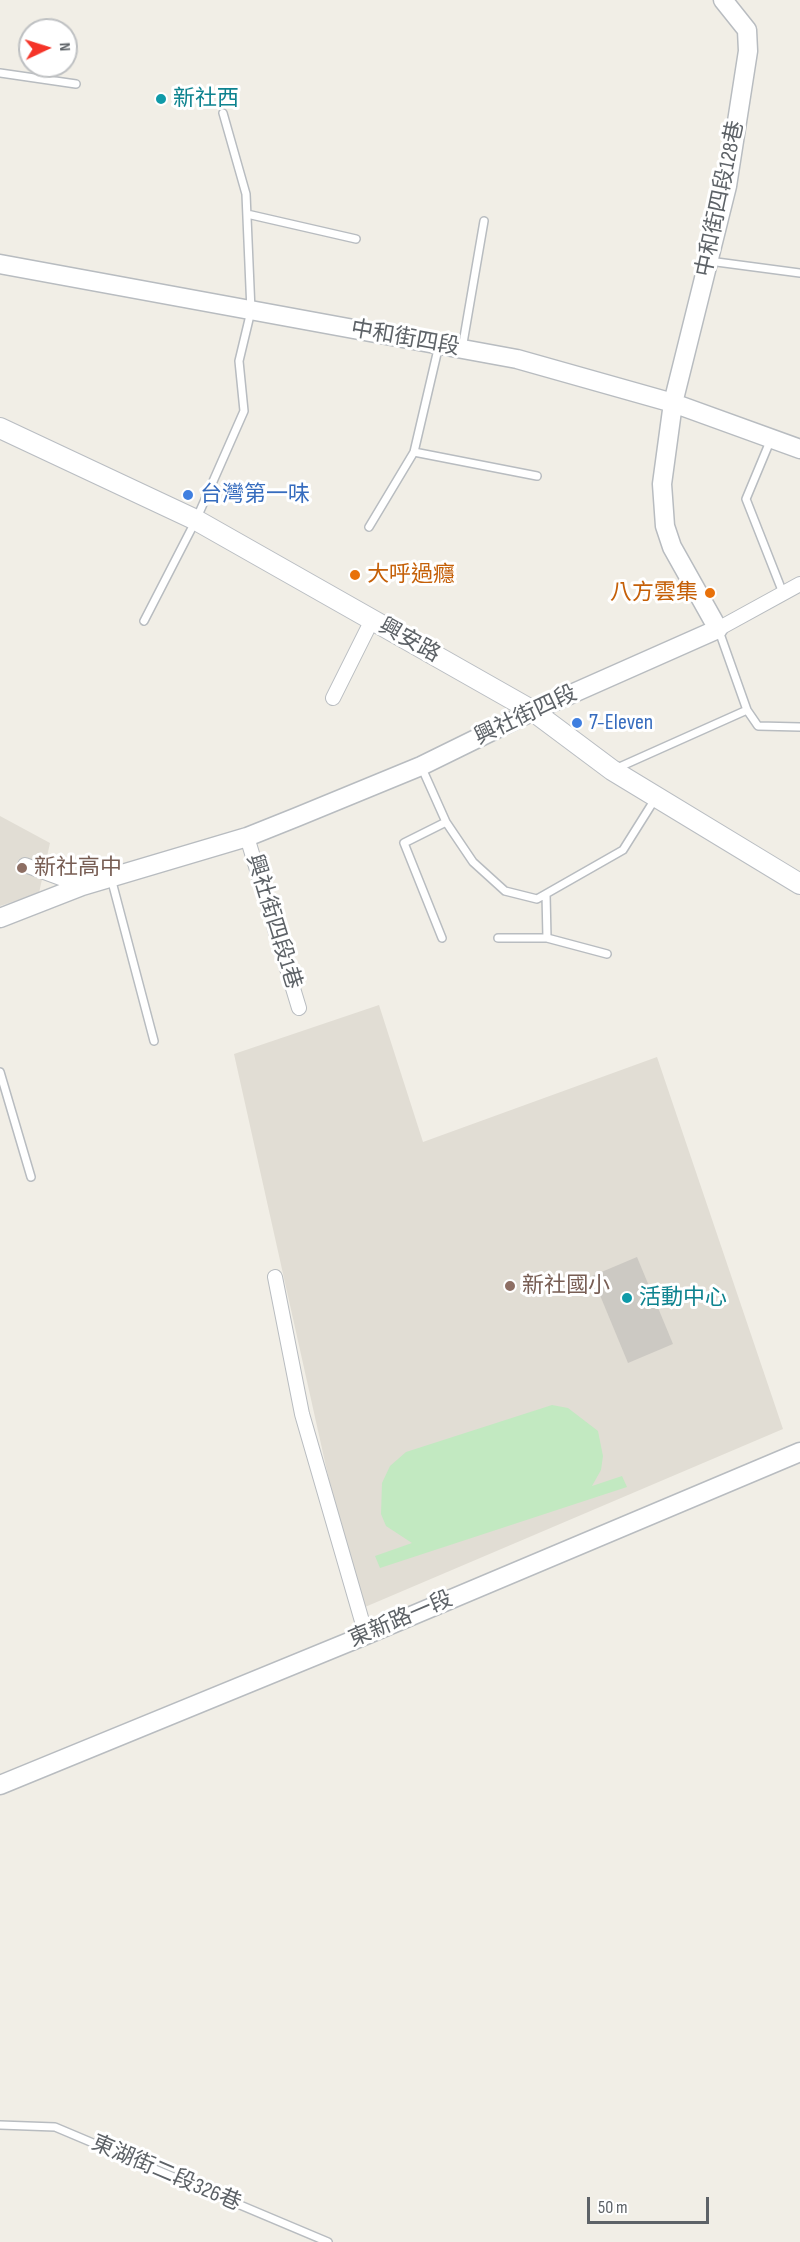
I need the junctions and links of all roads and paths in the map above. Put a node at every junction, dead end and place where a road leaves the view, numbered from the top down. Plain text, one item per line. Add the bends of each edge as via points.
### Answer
1 (723, 0) edge
2 (0, 73) edge
3 (76, 84) dead end
4 (223, 113) dead end
5 (247, 214) junction
6 (484, 221) dead end
7 (356, 239) dead end
8 (709, 261) junction
9 (0, 264) edge
10 (800, 273) edge
11 (250, 311) junction
12 (439, 345) junction
13 (462, 349) junction
14 (674, 404) junction
15 (0, 428) edge
16 (771, 439) junction
17 (800, 449) edge
18 (414, 452) junction
19 (537, 476) dead end
20 (196, 520) junction
21 (369, 527) dead end
22 (800, 584) edge
23 (783, 593) junction
24 (372, 620) junction
25 (144, 621) dead end
26 (718, 629) junction
27 (333, 698) dead end
28 (747, 710) junction
29 (533, 711) junction
30 (800, 727) edge
31 (421, 766) junction
32 (612, 770) junction
33 (656, 797) junction
34 (446, 822) junction
35 (247, 837) junction
36 (25, 865) dead end
37 (111, 878) junction
38 (800, 884) edge
39 (82, 885) junction
40 (546, 894) junction
41 (0, 918) edge
42 (442, 938) dead end
43 (498, 938) dead end
44 (547, 938) junction
45 (607, 954) dead end
46 (299, 1008) dead end
47 (154, 1041) dead end
48 (0, 1072) edge
49 (31, 1177) dead end
50 (275, 1276) dead end
51 (799, 1454) edge
52 (366, 1635) junction
53 (0, 1785) edge
54 (0, 2125) edge
55 (328, 2242) edge

1 - 8 street, 中和街四段128巷 via 747,30 748,51 727,186
2 - 3 lane
4 - 5 lane via 246,195
5 - 7 lane
5 - 11 lane
6 - 13 lane
8 - 10 lane
8 - 14 street, 中和街四段128巷
9 - 11 street, 中和街四段
11 - 12 street, 中和街四段
11 - 20 lane via 239,361 244,411
12 - 13 street, 中和街四段
12 - 18 lane
13 - 14 street, 中和街四段 via 517,359
14 - 16 street, 中和街四段
14 - 26 street, 中和街四段128巷 via 662,484 665,526 672,547
15 - 20 main road, 興安路
16 - 17 street, 中和街四段
16 - 23 lane via 747,499
18 - 19 lane
18 - 21 lane
20 - 24 main road, 興安路
20 - 25 lane
22 - 23 street, 興社街四段
23 - 26 street, 興社街四段
24 - 27 street
24 - 29 main road, 興安路
26 - 28 lane
26 - 29 street, 興社街四段
28 - 30 lane via 758,726
28 - 32 lane
29 - 31 street, 興社街四段
29 - 32 main road, 興安路
31 - 34 lane
31 - 35 street, 興社街四段
32 - 33 main road, 興安路
33 - 38 main road, 興安路
33 - 40 lane via 623,850
34 - 40 lane via 473,862 505,891 537,899
34 - 42 lane via 404,843
35 - 37 street, 興社街四段
35 - 46 street, 興社街四段1巷
36 - 39 street
37 - 39 street, 興社街四段
37 - 47 lane
39 - 41 street, 興社街四段
40 - 44 lane
43 - 44 lane
44 - 45 lane
48 - 49 lane
50 - 52 street via 302,1414
51 - 52 street, 東新路一段
52 - 53 street, 東新路一段
54 - 55 lane, 東湖街二段326巷 via 55,2127

